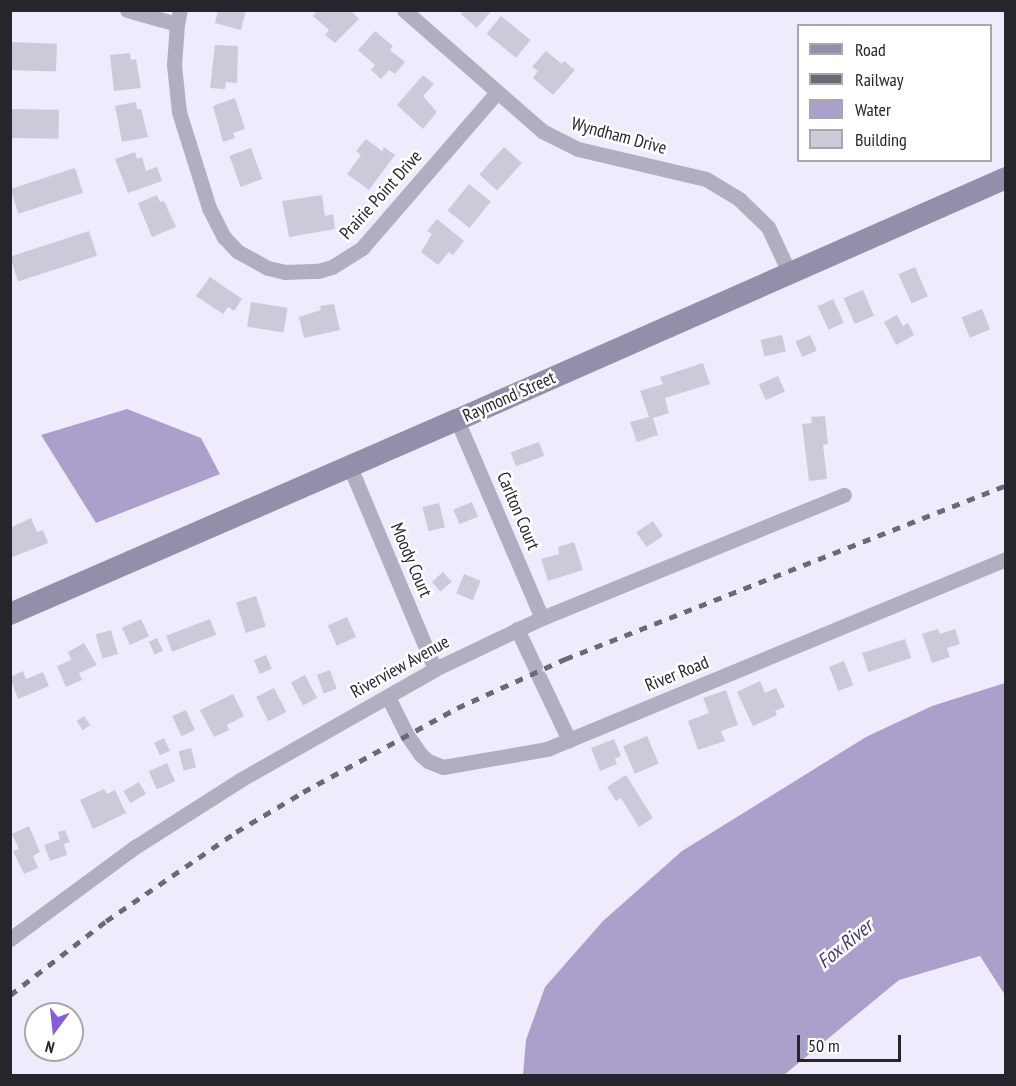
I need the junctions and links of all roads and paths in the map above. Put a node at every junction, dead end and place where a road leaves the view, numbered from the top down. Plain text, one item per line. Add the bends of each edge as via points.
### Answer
1 (127, 10) edge
2 (404, 10) edge
3 (179, 17) edge
4 (497, 92) junction
5 (1005, 177) edge
6 (789, 272) junction
7 (457, 420) junction
8 (350, 467) junction
9 (844, 495) dead end
10 (1005, 559) edge
11 (10, 614) edge
12 (542, 618) junction
13 (517, 629) junction
14 (435, 669) junction
15 (387, 697) junction
16 (569, 740) junction
17 (10, 939) edge

1 - 3 street
2 - 4 street, Wyndham Drive
3 - 4 street, Prairie Point Drive via 174,65 179,112 215,223 237,251 253,262 285,272 332,267 362,248
4 - 6 street, Wyndham Drive via 542,131 578,149 688,173 723,188 768,227
5 - 6 street, Raymond Street
6 - 7 street, Raymond Street
7 - 8 street, Raymond Street
7 - 12 street, Carlton Court
8 - 11 street, Raymond Street
8 - 14 street, Moody Court
9 - 12 street, Riverview Avenue
10 - 16 street, River Road
12 - 13 street, Riverview Avenue
13 - 14 street, Riverview Avenue
13 - 16 street
14 - 15 street, Riverview Avenue
15 - 16 street, River Road via 421,755 443,767 547,750
15 - 17 street, Riverview Avenue via 240,780 135,847

